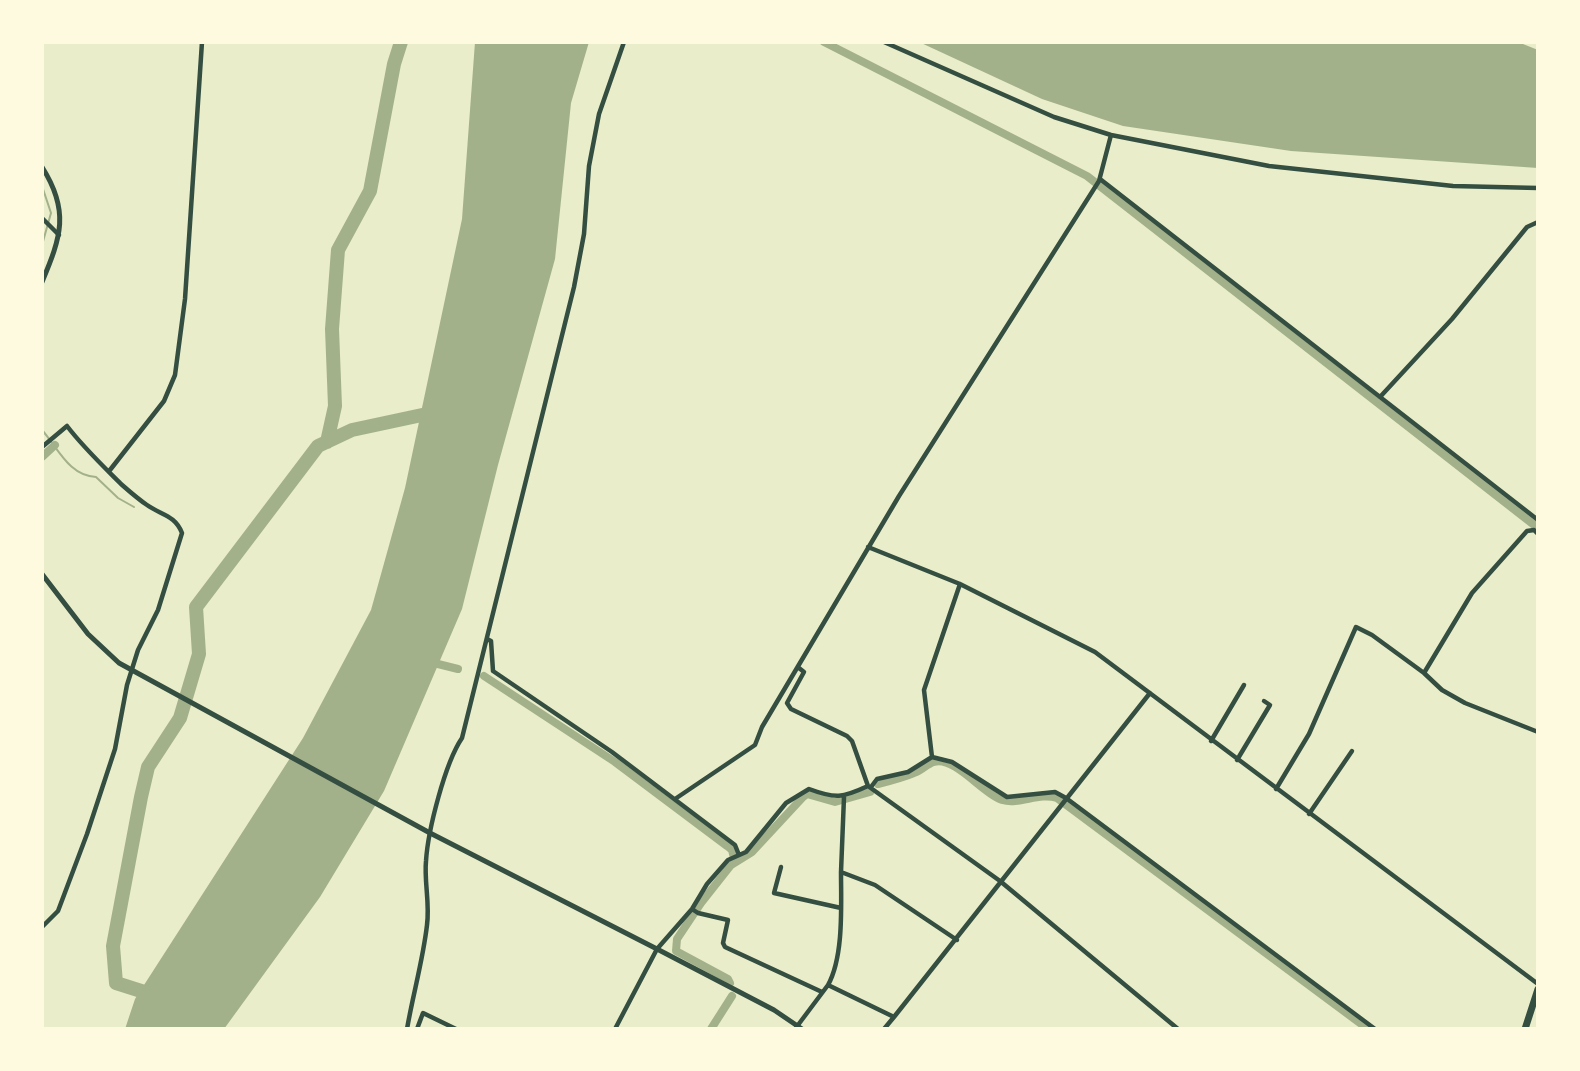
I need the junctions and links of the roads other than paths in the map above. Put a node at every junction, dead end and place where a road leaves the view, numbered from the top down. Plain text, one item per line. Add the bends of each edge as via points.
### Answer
1 (202, 42) edge
2 (624, 42) edge
3 (884, 42) edge
4 (1111, 135) junction
5 (42, 167) edge
6 (1099, 180) junction
7 (1538, 189) edge
8 (44, 220) edge
9 (1538, 222) edge
10 (59, 235) junction
11 (42, 282) edge
12 (1380, 397) junction
13 (42, 447) edge
14 (110, 470) junction
15 (1538, 520) edge
16 (1538, 534) edge
17 (868, 547) junction
18 (42, 574) edge
19 (960, 584) junction
20 (487, 639) junction
21 (799, 668) junction
22 (131, 670) junction
23 (1424, 673) junction
24 (1244, 685) dead end
25 (1150, 693) junction
26 (1264, 701) dead end
27 (1538, 732) edge
28 (1211, 741) junction
29 (1352, 751) dead end
30 (932, 757) junction
31 (1237, 760) junction
32 (870, 787) junction
33 (1276, 789) junction
34 (675, 799) junction
35 (844, 799) junction
36 (1064, 800) junction
37 (1309, 814) junction
38 (430, 833) junction
39 (736, 856) junction
40 (842, 872) junction
41 (788, 874) dead end
42 (1000, 881) junction
43 (841, 908) junction
44 (695, 911) junction
45 (42, 927) edge
46 (957, 940) junction
47 (657, 949) junction
48 (1538, 984) edge
49 (828, 985) junction
50 (1538, 989) edge
51 (822, 992) junction
52 (894, 1017) junction
53 (798, 1028) edge
54 (407, 1029) edge
55 (417, 1029) edge
56 (456, 1029) edge
57 (615, 1029) edge
58 (884, 1029) edge
59 (1179, 1029) edge
60 (1375, 1029) edge
61 (1525, 1029) edge

1 - 14 street via 185,299 176,375 165,401
2 - 20 street via 599,114 574,287
3 - 4 street via 1054,117
4 - 6 street
4 - 7 street via 1281,167 1453,186
5 - 10 street via 58,200
6 - 12 street
6 - 17 street
8 - 10 street
9 - 12 street via 1527,227 1452,319
10 - 11 street
12 - 15 street
13 - 14 street via 67,426 85,450
14 - 22 street via 148,506 168,514 182,533 158,610
16 - 23 street via 1527,531 1480,582
17 - 19 street
17 - 21 street
18 - 22 street via 98,646
19 - 25 street via 1095,652
19 - 30 street via 924,690
20 - 34 street via 491,641 493,671
20 - 38 street via 462,738 454,751
21 - 32 street via 804,672 787,703 791,709 852,741
21 - 34 street via 755,745
22 - 38 street
22 - 45 street via 115,749 87,834 58,911
23 - 27 street via 1442,690 1473,708
23 - 33 street via 1356,627 1309,734
24 - 28 street
25 - 28 street
25 - 36 street
26 - 31 street via 1270,705
28 - 31 street
29 - 37 street
30 - 32 street via 908,772 877,779
30 - 36 street via 952,762 1007,797 1055,792
31 - 33 street
32 - 35 street
32 - 42 street
33 - 37 street
34 - 39 street via 735,845
35 - 39 street via 809,789 803,792 786,803 746,852
35 - 40 street
36 - 42 street
36 - 60 street
37 - 48 street
38 - 47 street
38 - 54 street via 425,862 428,924
39 - 44 street via 707,884
40 - 43 street
40 - 46 street via 875,885
41 - 43 street via 780,870 774,893
42 - 46 street
42 - 59 street
43 - 49 street via 834,974
44 - 47 street
44 - 51 street via 728,920 725,947
46 - 52 street
47 - 53 street
47 - 57 street
49 - 51 street
49 - 52 street
50 - 61 highway
51 - 53 street
52 - 58 street
55 - 56 street via 423,1013

